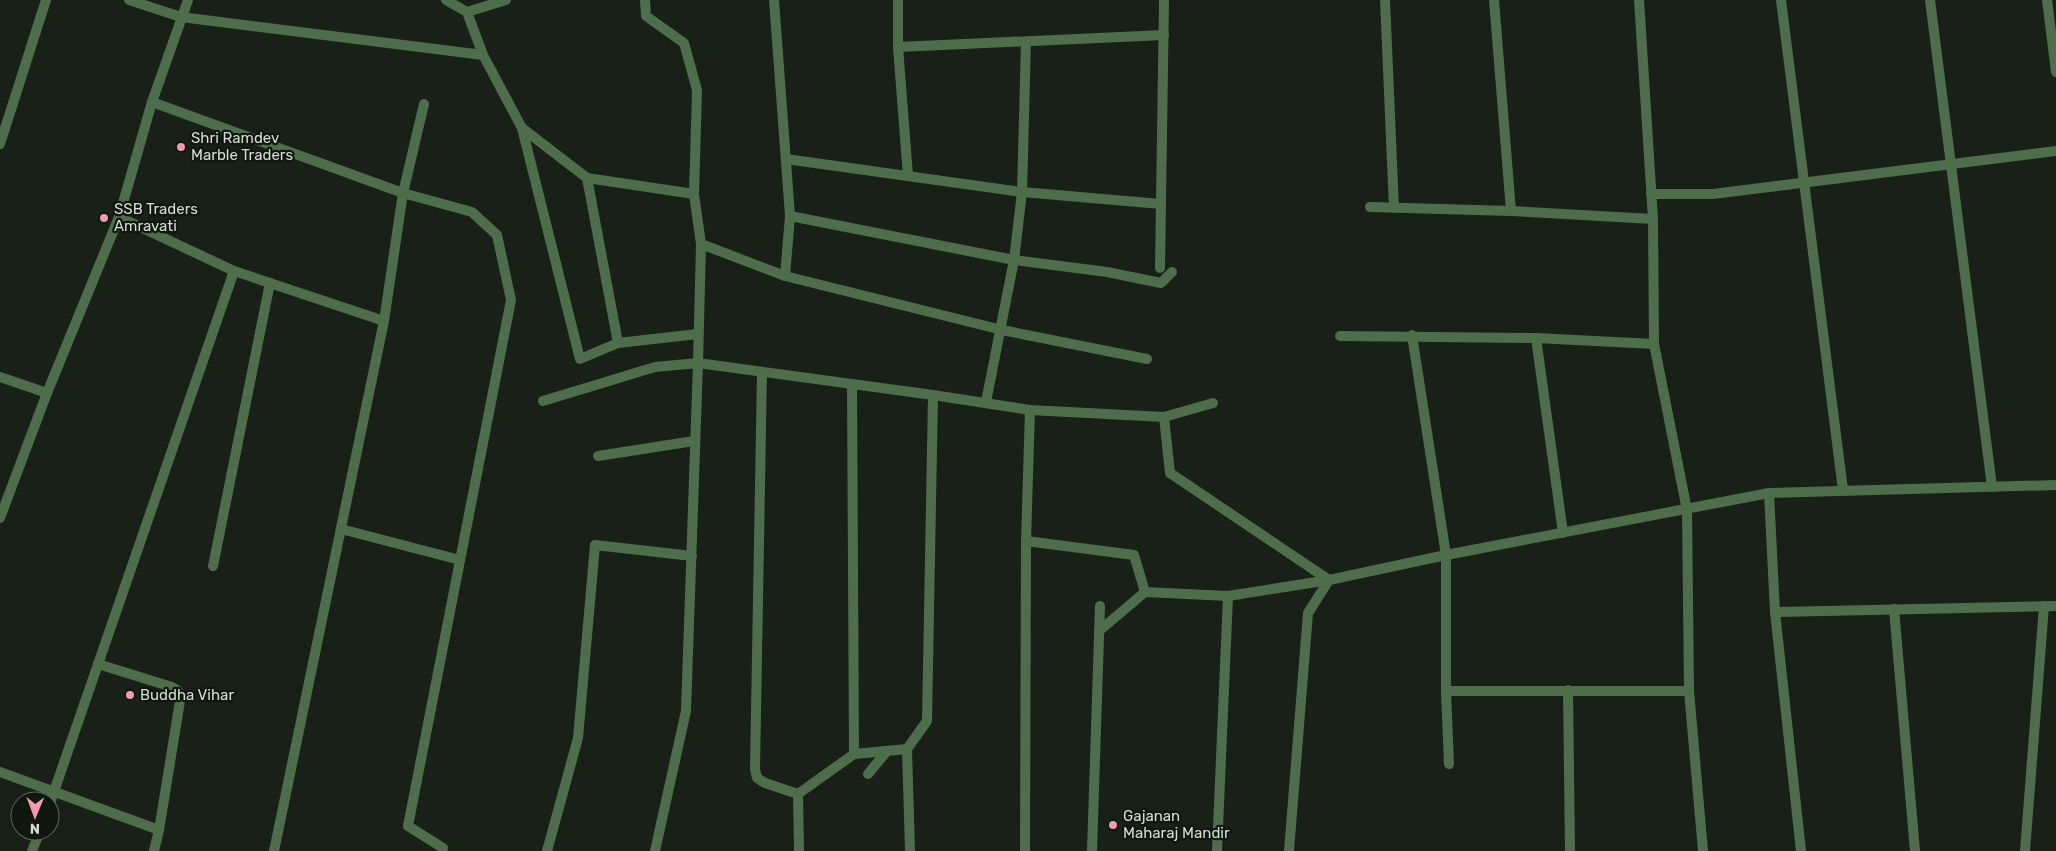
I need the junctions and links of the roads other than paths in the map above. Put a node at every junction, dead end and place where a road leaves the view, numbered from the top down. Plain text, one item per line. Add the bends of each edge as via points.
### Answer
1 (46, 0) edge
2 (129, 0) edge
3 (188, 0) edge
4 (446, 0) edge
5 (506, 0) edge
6 (645, 0) edge
7 (774, 0) edge
8 (898, 0) edge
9 (1164, 0) edge
10 (1385, 0) edge
11 (1494, 0) edge
12 (1639, 0) edge
13 (1781, 0) edge
14 (1930, 0) edge
15 (2050, 1) edge
16 (467, 12) junction
17 (182, 17) junction
18 (1164, 35) junction
19 (1026, 42) junction
20 (898, 47) junction
21 (483, 55) junction
22 (2056, 72) edge
23 (152, 102) junction
24 (424, 104) dead end
25 (522, 128) junction
26 (0, 144) edge
27 (2056, 151) edge
28 (786, 159) junction
29 (1952, 164) junction
30 (908, 176) junction
31 (587, 178) junction
32 (1805, 183) junction
33 (1022, 192) junction
34 (403, 193) junction
35 (694, 194) junction
36 (1651, 194) junction
37 (1161, 204) junction
38 (1370, 207) dead end
39 (1394, 208) junction
40 (1511, 211) junction
41 (790, 216) junction
42 (119, 217) junction
43 (1653, 219) junction
44 (701, 244) junction
45 (1014, 260) junction
46 (1160, 268) dead end
47 (234, 271) junction
48 (1172, 272) dead end
49 (784, 276) junction
50 (270, 283) junction
51 (384, 321) junction
52 (1002, 330) junction
53 (698, 334) junction
54 (1412, 335) junction
55 (1340, 336) dead end
56 (1536, 338) junction
57 (618, 343) junction
58 (1654, 344) junction
59 (1147, 359) dead end
60 (698, 363) junction
61 (762, 372) junction
62 (0, 377) edge
63 (852, 384) junction
64 (46, 393) junction
65 (933, 394) junction
66 (542, 401) dead end
67 (986, 402) junction
68 (1213, 403) dead end
69 (1030, 410) junction
70 (1164, 417) junction
71 (694, 440) junction
72 (598, 456) dead end
73 (2056, 485) edge
74 (1992, 487) junction
75 (1843, 490) junction
76 (1769, 493) junction
77 (3, 500) edge
78 (1687, 510) junction
79 (0, 518) edge
80 (341, 529) junction
81 (1563, 533) junction
82 (1026, 541) junction
83 (1446, 555) junction
84 (692, 556) junction
85 (460, 560) junction
86 (213, 566) dead end
87 (1329, 580) junction
88 (1145, 592) junction
89 (1228, 596) junction
90 (1100, 606) dead end
91 (2044, 606) junction
92 (2056, 606) edge
93 (1894, 610) junction
94 (1774, 612) junction
95 (1099, 631) junction
96 (98, 664) junction
97 (1446, 690) junction
98 (1568, 690) junction
99 (1689, 690) junction
100 (907, 749) junction
101 (887, 751) junction
102 (854, 754) junction
103 (1449, 764) dead end
104 (0, 772) edge
105 (868, 774) dead end
106 (51, 791) edge
107 (54, 791) edge
108 (60, 794) edge
109 (798, 794) junction
110 (159, 830) junction
111 (154, 851) edge
112 (274, 851) edge
113 (442, 851) edge
114 (547, 851) edge
115 (655, 851) edge
116 (799, 851) edge
117 (910, 851) edge
118 (1025, 851) edge
119 (1092, 851) edge
120 (1217, 851) edge
121 (1289, 851) edge
122 (1570, 851) edge
123 (1703, 851) edge
124 (1801, 851) edge
125 (1915, 851) edge
126 (2025, 851) edge

1 - 26 street
2 - 17 street
3 - 17 street
4 - 16 street
5 - 16 street
6 - 35 street via 646,16 684,43 697,90
7 - 28 street
8 - 20 street
9 - 18 street
10 - 39 street
11 - 40 street
12 - 36 street
13 - 32 street
14 - 29 street
15 - 22 street
16 - 21 street
17 - 21 street
17 - 23 street
18 - 19 street
18 - 37 street
19 - 20 street
19 - 33 street
20 - 30 street
21 - 25 street
23 - 34 street
23 - 42 street
24 - 34 street
25 - 31 street
25 - 57 street via 580,359
27 - 29 street
28 - 30 street
28 - 41 street
29 - 32 street
29 - 74 street
30 - 33 street
31 - 35 street
31 - 57 street
32 - 36 street via 1714,194
32 - 75 street
33 - 37 street
33 - 45 street
34 - 51 street
34 - 85 street via 472,212 497,235 511,300
35 - 44 street
36 - 43 street
37 - 46 street
38 - 39 street
39 - 40 street
40 - 43 street
41 - 45 street
41 - 49 street
42 - 47 street
42 - 64 street
43 - 58 street
44 - 49 street
44 - 53 street
45 - 48 street via 1107,272 1161,283
45 - 52 street
47 - 50 street
47 - 96 street
49 - 52 street
50 - 51 street
50 - 86 street
51 - 80 street
52 - 59 street
52 - 67 street
53 - 57 street
53 - 60 street
54 - 55 street
54 - 56 street
54 - 83 street
56 - 58 street
56 - 81 street
58 - 78 street
60 - 61 street
60 - 66 street via 655,367
60 - 71 street
61 - 63 street
61 - 109 street via 755,769 757,778
62 - 64 street
63 - 65 street
63 - 102 street
64 - 77 street
65 - 67 street
65 - 100 street via 927,721
67 - 69 street
68 - 70 street
69 - 70 street
69 - 82 street
70 - 87 street via 1170,473
71 - 72 street
71 - 84 street
73 - 74 street
74 - 75 street
75 - 76 street
76 - 78 street
76 - 94 street
77 - 79 street
78 - 81 street
78 - 99 street
80 - 85 street
80 - 112 street
81 - 83 street
82 - 88 street via 1134,555
82 - 118 street
83 - 87 street
83 - 97 street
84 - 114 street via 595,545 578,738
84 - 115 street via 686,711
85 - 113 street via 408,826 443,848
87 - 89 street
87 - 121 street via 1308,613
88 - 89 street
88 - 95 street
89 - 120 street
90 - 95 street
91 - 92 street
91 - 93 street
91 - 126 street
93 - 94 street
93 - 125 street
94 - 124 street
95 - 119 street
96 - 107 street
96 - 110 street via 178,691 180,701
97 - 98 street
97 - 103 street
98 - 99 street
98 - 122 street
99 - 123 street
100 - 101 street
100 - 117 street
101 - 102 street
101 - 105 street
102 - 109 street
104 - 106 street
108 - 110 street
109 - 116 street
110 - 111 street

